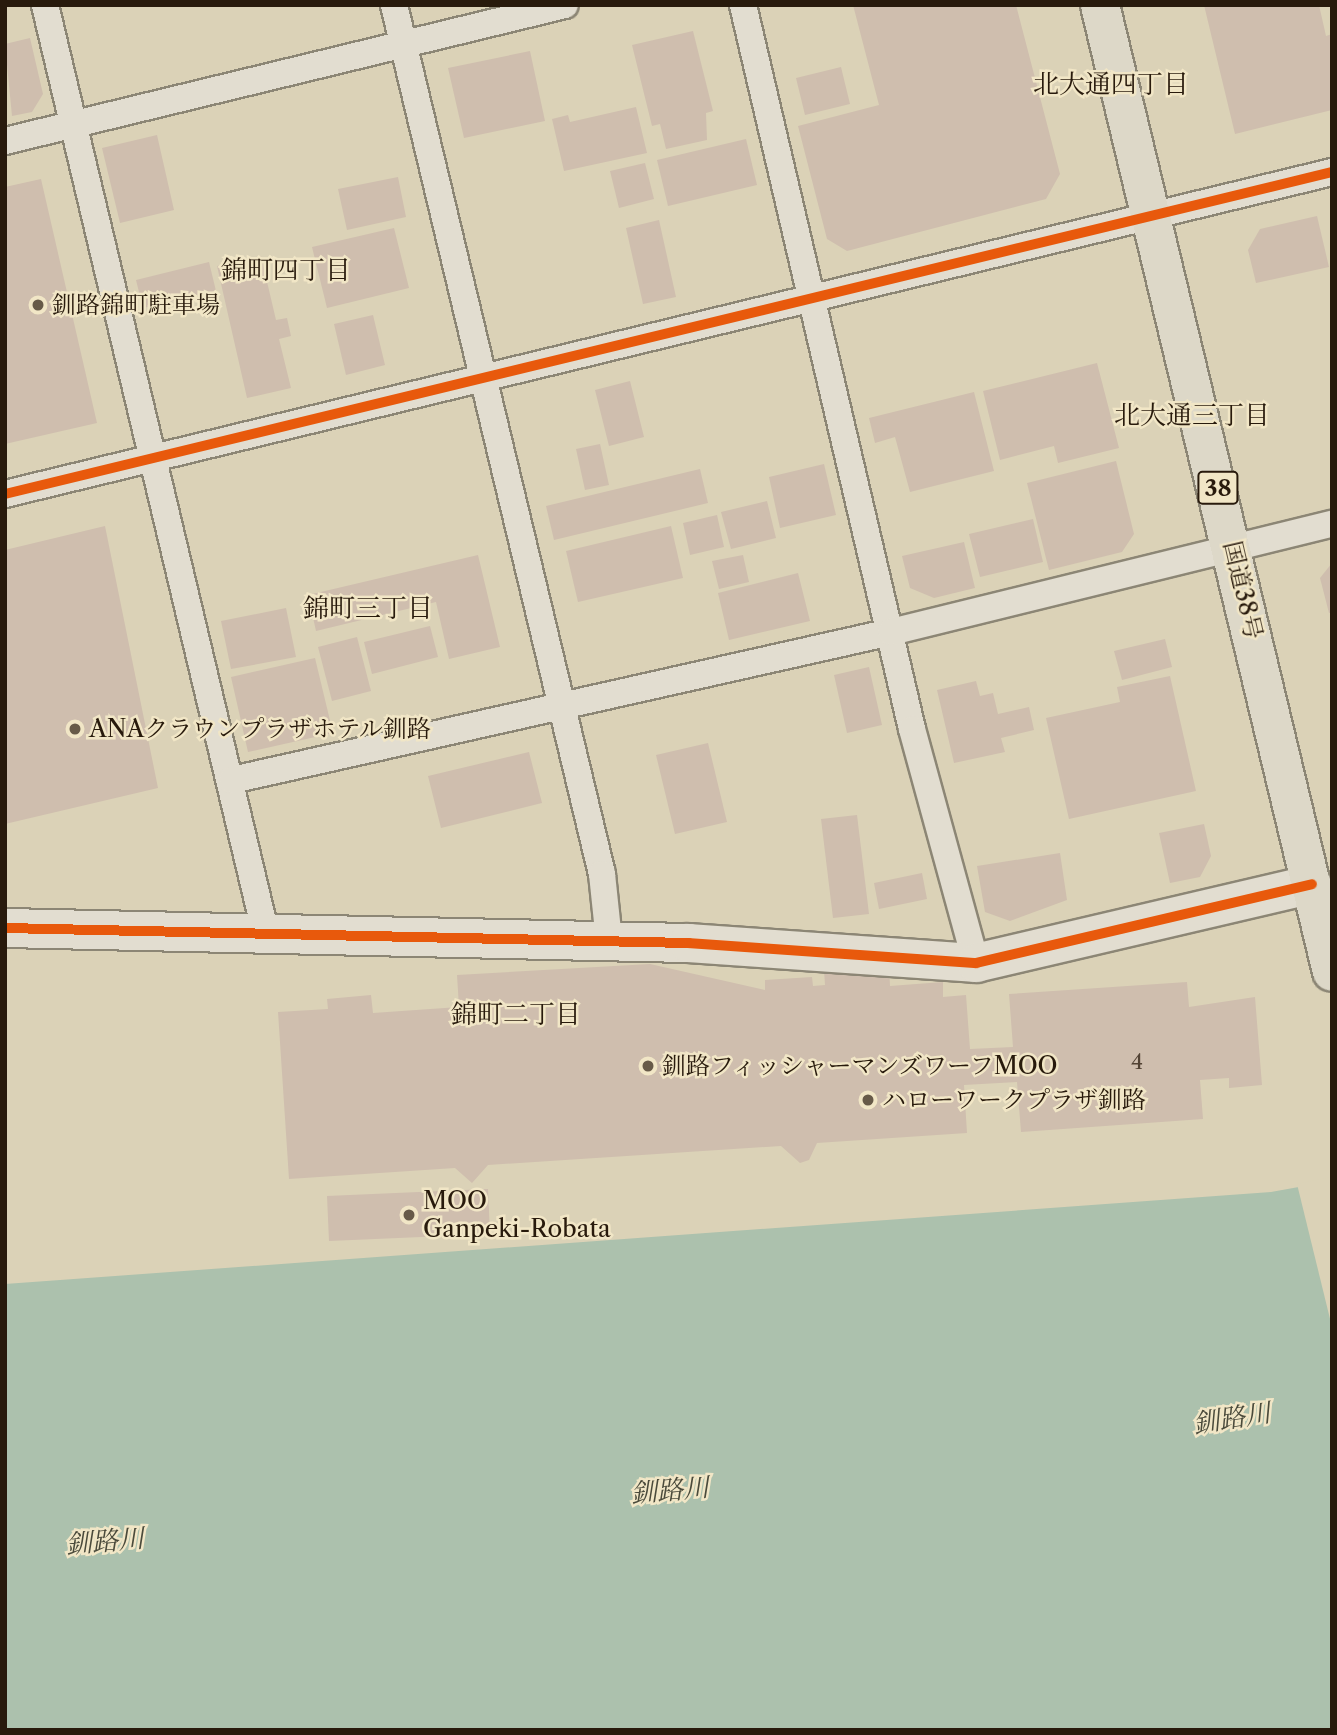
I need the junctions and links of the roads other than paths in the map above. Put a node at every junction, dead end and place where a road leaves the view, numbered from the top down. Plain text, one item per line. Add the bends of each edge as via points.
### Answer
1 (45, 5) edge
2 (394, 5) edge
3 (565, 5) edge
4 (743, 5) edge
5 (1100, 5) edge
6 (403, 43) junction
7 (73, 122) junction
8 (5, 141) edge
9 (1332, 173) edge
10 (1147, 215) junction
11 (814, 302) junction
12 (485, 379) junction
13 (152, 461) junction
14 (5, 494) edge
15 (1332, 524) edge
16 (1234, 548) junction
17 (891, 632) junction
18 (562, 706) junction
19 (232, 780) junction
20 (1312, 884) junction
21 (5, 928) edge
22 (266, 935) junction
23 (610, 941) junction
24 (976, 963) junction
25 (1332, 972) edge

1 - 7 street
2 - 6 street
3 - 6 street
4 - 11 street
5 - 10 highway, 国道38号 / 38
6 - 7 street
6 - 12 street
7 - 8 street
7 - 13 street
9 - 10 street
10 - 11 street
10 - 16 highway, 国道38号 / 38
11 - 12 street
11 - 17 street
12 - 13 street
12 - 18 street
13 - 14 street
13 - 19 street
15 - 16 street
16 - 17 street
16 - 20 highway, 国道38号 / 38
17 - 18 street
17 - 24 street
18 - 19 street
18 - 23 street via 606,888
19 - 22 street
20 - 24 street
20 - 25 highway, 国道38号 / 38
21 - 22 street
22 - 23 street
23 - 24 street via 795,946

